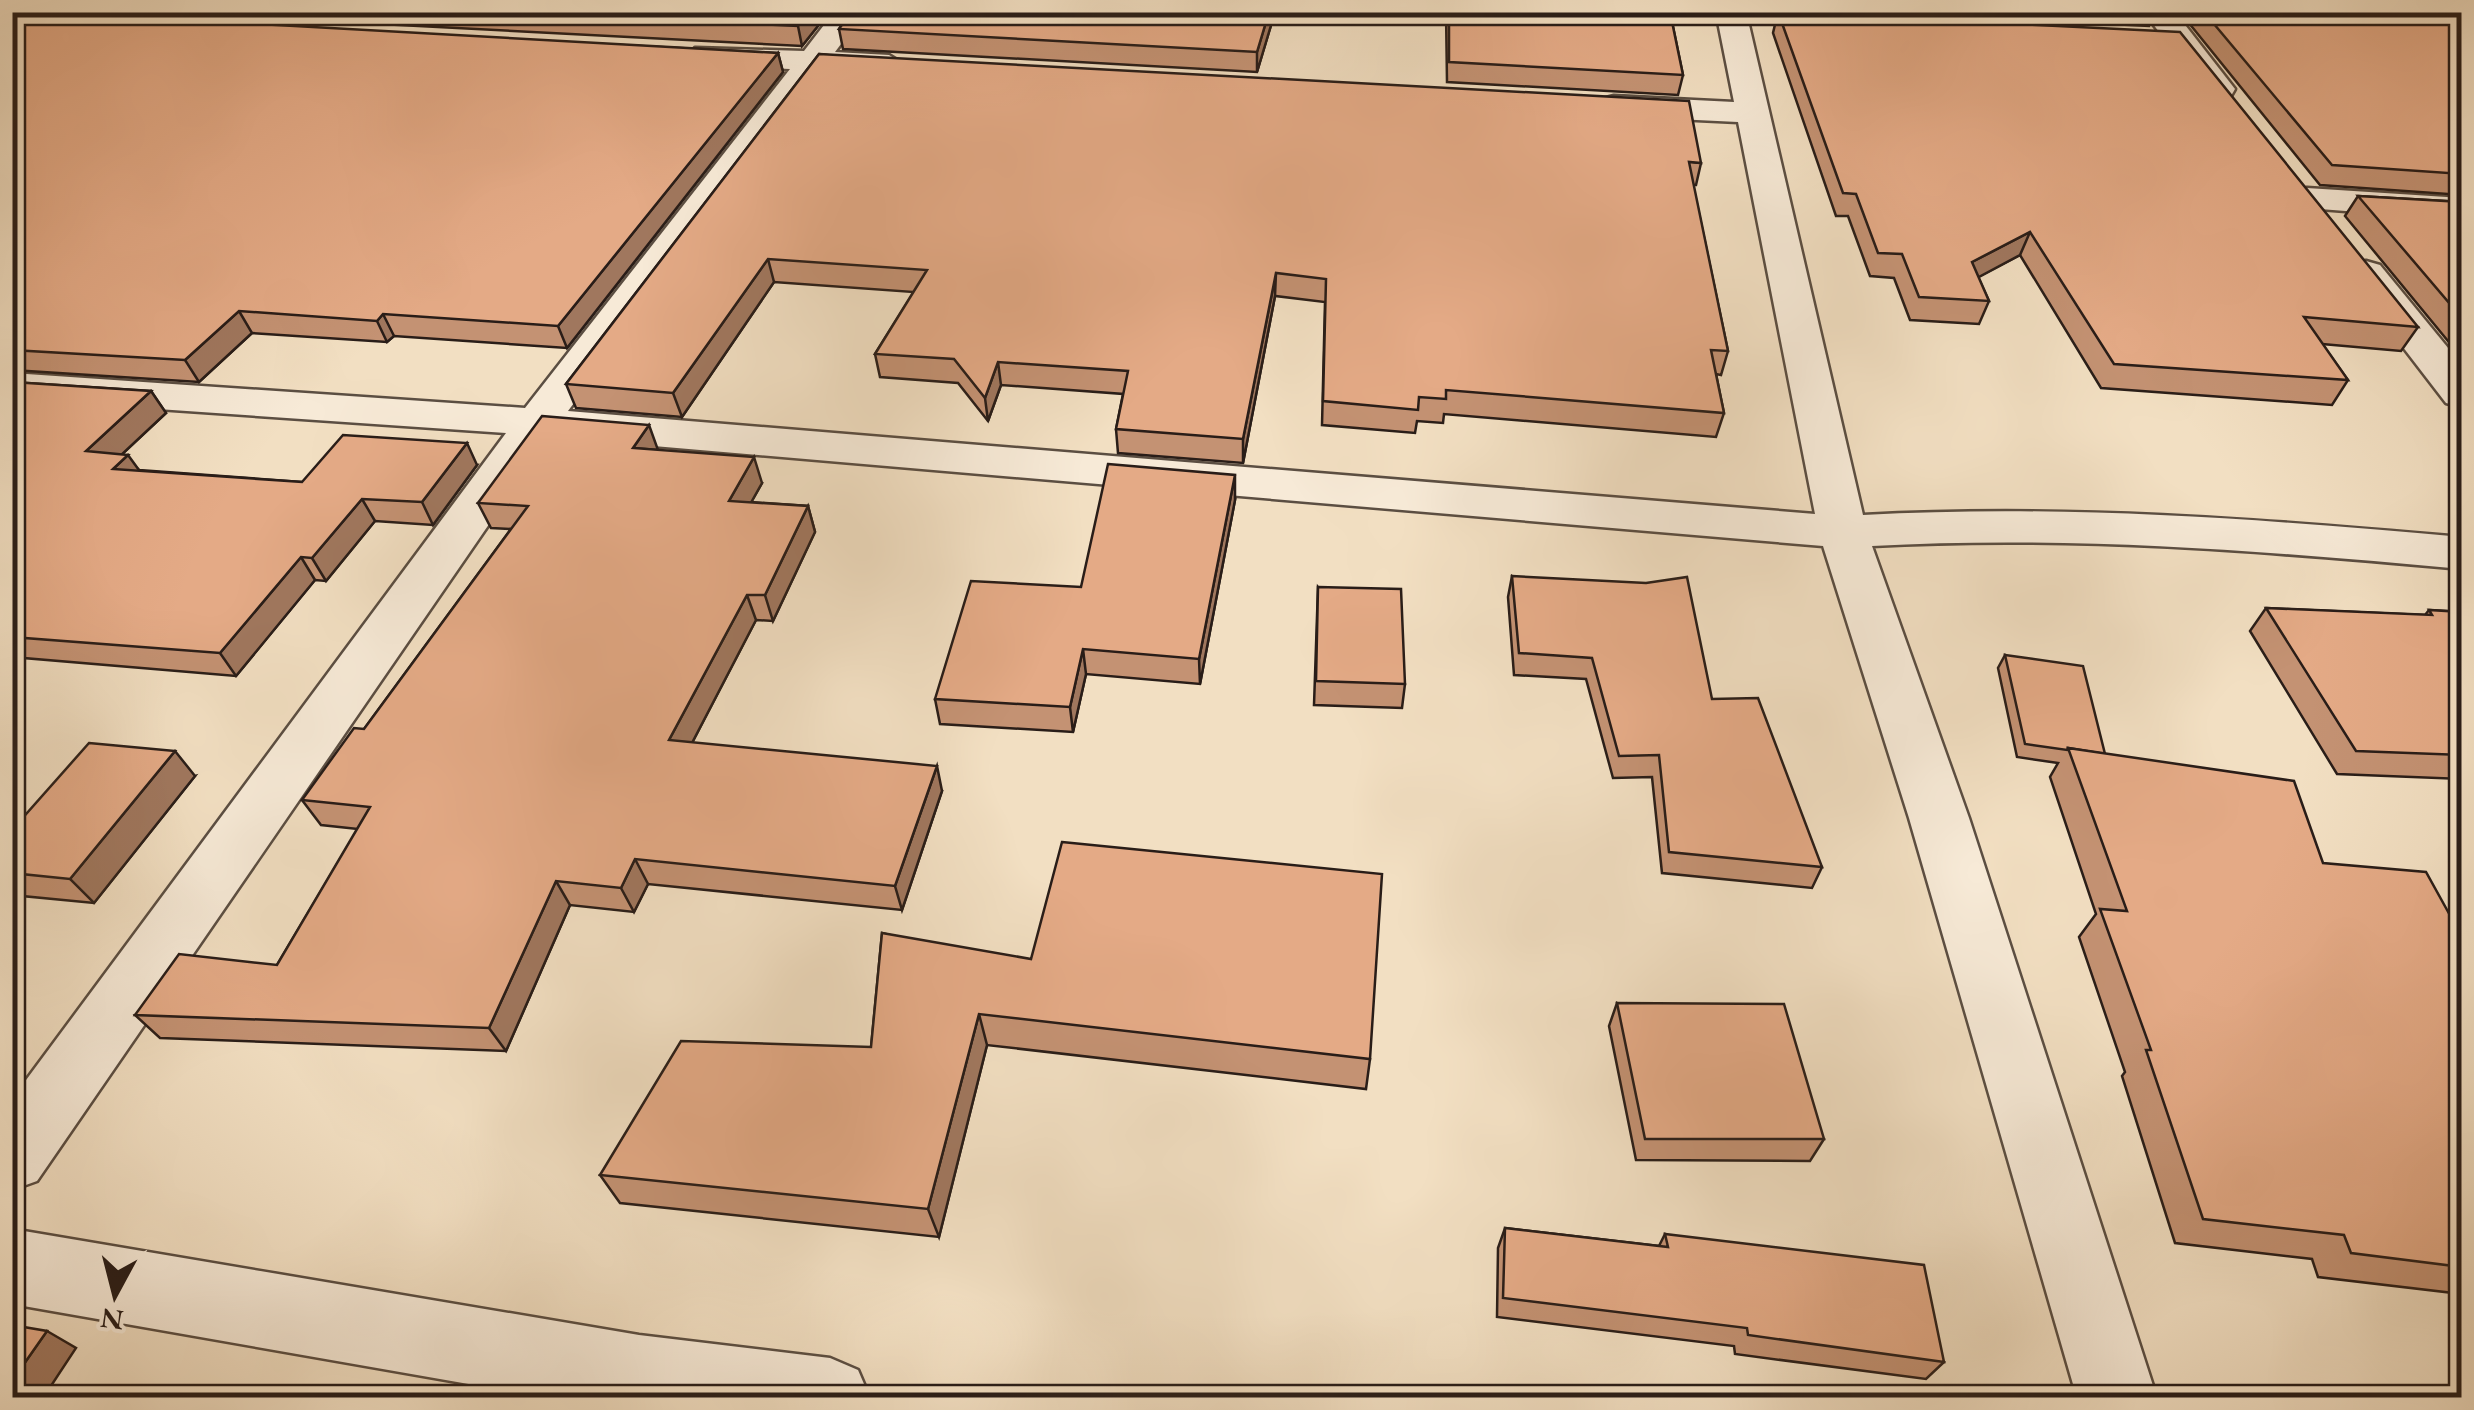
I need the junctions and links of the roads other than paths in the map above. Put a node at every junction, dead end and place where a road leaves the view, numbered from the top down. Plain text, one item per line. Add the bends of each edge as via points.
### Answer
1 (850, 12) edge
2 (1745, 17) edge
3 (2160, 30) edge
4 (674, 53) edge
5 (812, 61) junction
6 (930, 67) edge
7 (1579, 104) edge
8 (2238, 112) edge
9 (1756, 114) junction
10 (2462, 209) edge
11 (12, 386) edge
12 (2462, 394) edge
13 (538, 422) junction
14 (1843, 532) junction
15 (2462, 552) edge
16 (12, 1158) edge
17 (12, 1266) edge
18 (634, 1386) edge
19 (830, 1398) edge
20 (2118, 1398) edge

1 - 5 street
2 - 9 street
3 - 8 street
4 - 5 street
5 - 6 street
5 - 13 street
7 - 9 street
9 - 14 street
10 - 12 street via 2295,184
11 - 13 street
13 - 14 street
13 - 16 street
14 - 15 street via 1973,525 2198,529
14 - 20 street
17 - 18 street
18 - 19 street

